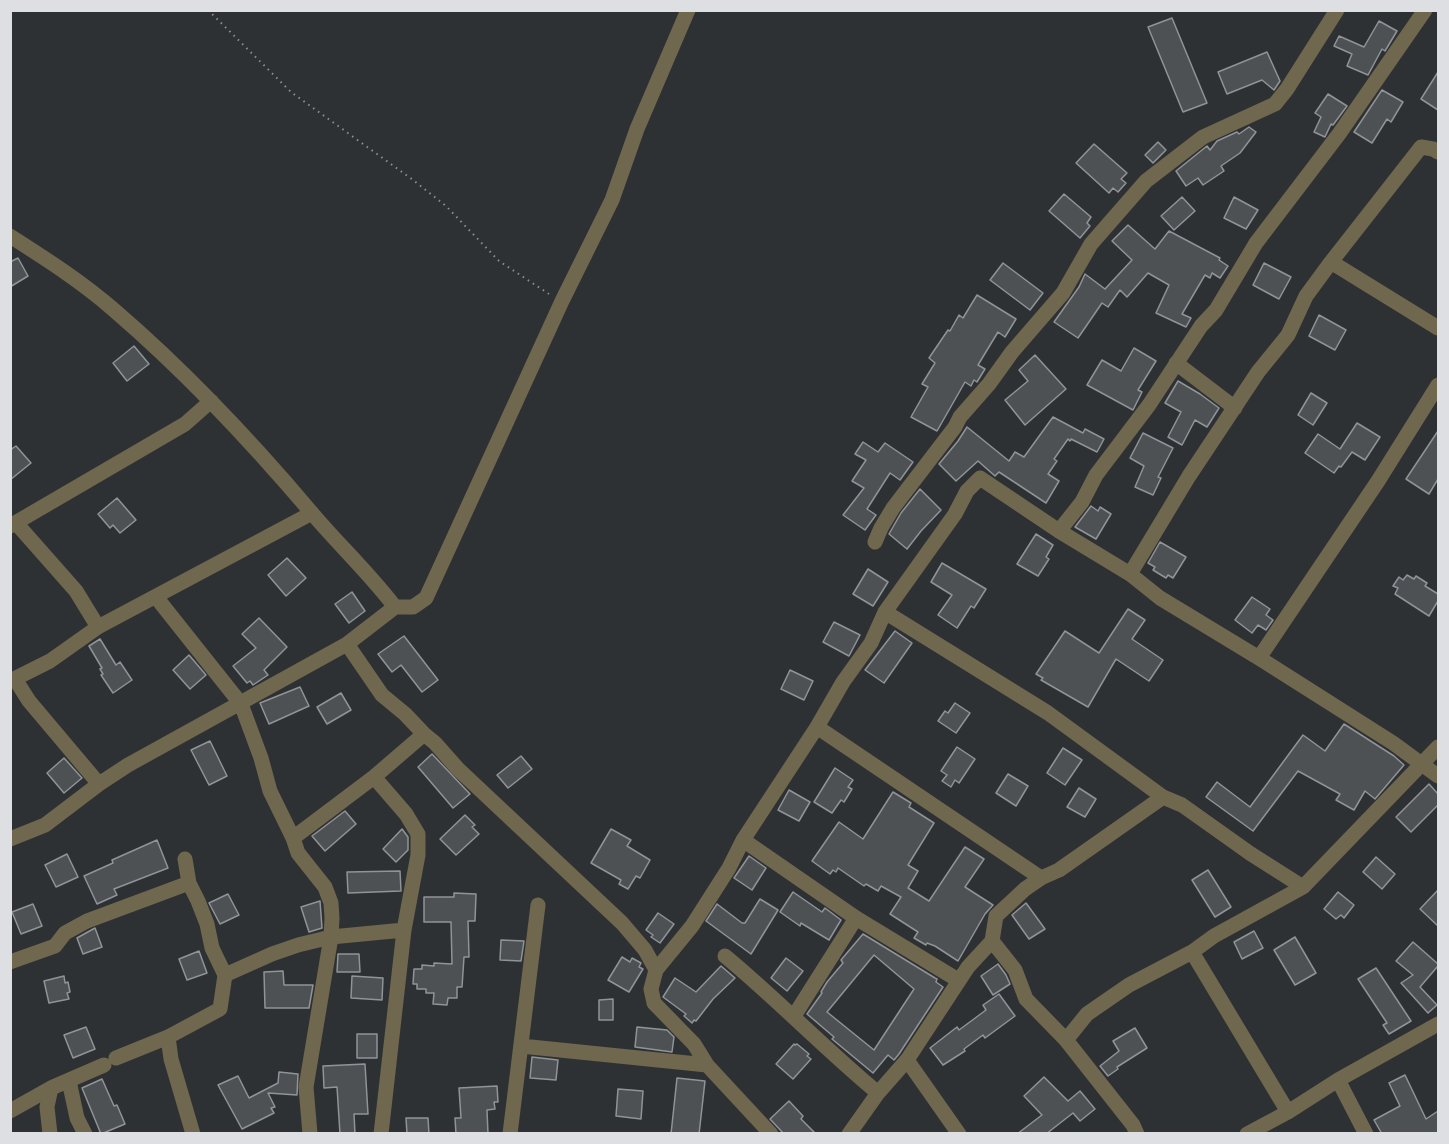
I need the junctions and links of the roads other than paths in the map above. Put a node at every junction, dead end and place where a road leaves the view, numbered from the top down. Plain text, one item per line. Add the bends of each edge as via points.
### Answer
1 (688, 10) edge
2 (1337, 10) edge
3 (1425, 10) edge
4 (1438, 152) edge
5 (10, 236) edge
6 (1330, 262) junction
7 (1438, 328) edge
8 (1176, 363) junction
9 (1438, 385) edge
10 (211, 401) junction
11 (1235, 408) junction
12 (312, 513) junction
13 (14, 525) edge
14 (1059, 531) junction
15 (875, 542) dead end
16 (1130, 574) junction
17 (156, 597) junction
18 (395, 607) junction
19 (885, 612) junction
20 (98, 627) junction
21 (347, 644) junction
22 (1259, 658) junction
23 (13, 680) edge
24 (241, 704) junction
25 (817, 727) junction
26 (424, 734) junction
27 (1438, 747) edge
28 (1423, 763) junction
29 (1438, 776) edge
30 (374, 777) junction
31 (99, 784) junction
32 (1163, 797) junction
33 (293, 838) junction
34 (10, 839) edge
35 (743, 840) junction
36 (185, 859) dead end
37 (1041, 878) junction
38 (189, 883) junction
39 (1303, 887) junction
40 (538, 905) dead end
41 (856, 918) junction
42 (404, 930) junction
43 (331, 937) junction
44 (992, 941) junction
45 (1192, 952) junction
46 (724, 956) dead end
47 (10, 962) edge
48 (656, 970) junction
49 (225, 975) junction
50 (958, 980) junction
51 (794, 1016) junction
52 (1438, 1024) edge
53 (168, 1037) junction
54 (1066, 1040) junction
55 (521, 1046) junction
56 (908, 1060) junction
57 (707, 1065) junction
58 (1338, 1080) junction
59 (69, 1081) junction
60 (51, 1088) junction
61 (878, 1093) junction
62 (10, 1111) edge
63 (1288, 1112) junction
64 (50, 1134) edge
65 (85, 1134) edge
66 (193, 1134) edge
67 (310, 1134) edge
68 (381, 1134) edge
69 (510, 1134) edge
70 (771, 1134) edge
71 (849, 1134) edge
72 (958, 1134) edge
73 (1137, 1134) edge
74 (1246, 1134) edge
75 (1366, 1134) edge

1 - 18 street via 637,129 612,200 426,598 413,607
2 - 15 street via 1275,104 1203,137 1146,181 1091,244 1063,293 960,417 893,508
3 - 8 street via 1339,134 1262,235 1216,310
4 - 6 street via 1421,147
5 - 10 street via 113,309
6 - 7 street
6 - 11 street via 1306,296 1288,335
8 - 11 street
8 - 14 street
9 - 22 street
10 - 12 street
10 - 13 street via 185,424
11 - 16 street
12 - 17 street
12 - 18 street
13 - 20 street via 76,591
14 - 16 street
14 - 19 street via 980,478 967,491 956,514
16 - 22 street via 1160,598
17 - 20 street
17 - 24 street
18 - 21 street
19 - 25 street via 871,643
19 - 32 street via 1048,712
20 - 23 street via 50,661
21 - 24 street
21 - 26 street via 382,695
22 - 28 street
23 - 31 street
24 - 31 street
24 - 33 street via 270,791
25 - 35 street
25 - 37 street
26 - 30 street
26 - 48 street via 622,923
27 - 28 street
28 - 29 street
28 - 39 street
30 - 33 street
30 - 42 street via 418,834 418,855
31 - 34 street via 45,825
32 - 37 street via 1059,870
32 - 39 street via 1182,805
33 - 43 street via 298,853 325,887 332,918
35 - 41 street
35 - 48 street via 692,926
36 - 38 street
37 - 44 street via 996,916
38 - 47 street via 87,921 65,933 55,946
38 - 49 street
39 - 45 street
40 - 55 street
41 - 50 street
41 - 51 street
42 - 43 street
42 - 68 street
43 - 49 street via 272,954
43 - 67 street via 306,1087
44 - 50 street
44 - 54 street via 1015,970 1026,999
45 - 54 street via 1111,997 1087,1014
45 - 63 street
46 - 51 street
48 - 57 street via 651,989 654,1003 694,1044
49 - 53 street via 220,1009
50 - 56 street
51 - 61 street
52 - 58 street
53 - 59 street
53 - 66 street
54 - 73 street
55 - 57 street
55 - 69 street
56 - 61 street
56 - 72 street
57 - 70 street
58 - 63 street
58 - 75 street
59 - 60 street
59 - 65 street via 77,1118
60 - 62 street
60 - 64 street via 47,1107
61 - 71 street
63 - 74 street

